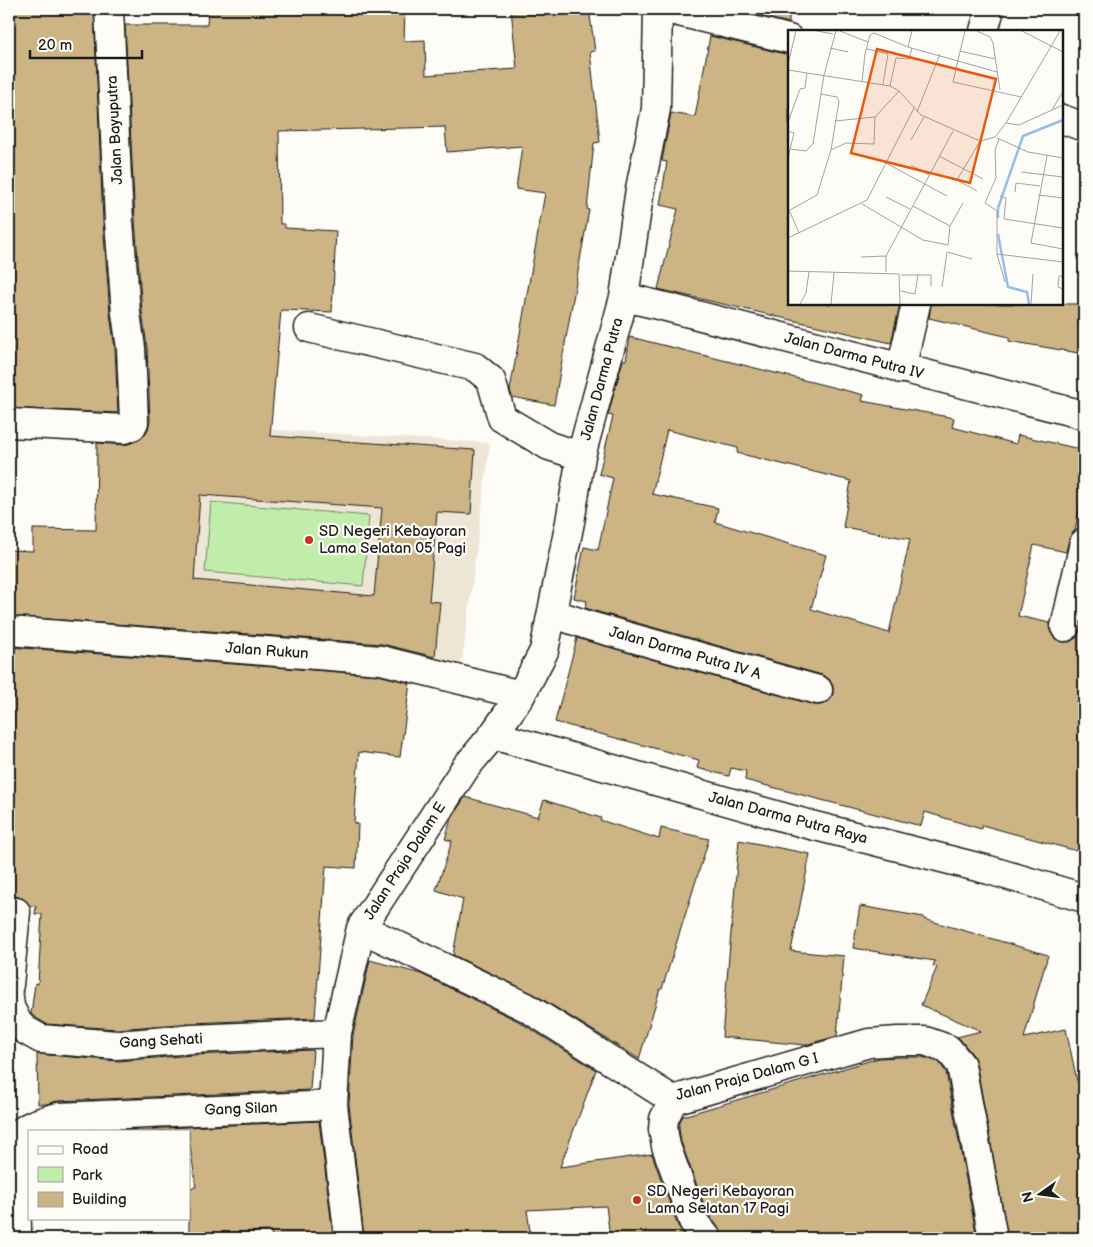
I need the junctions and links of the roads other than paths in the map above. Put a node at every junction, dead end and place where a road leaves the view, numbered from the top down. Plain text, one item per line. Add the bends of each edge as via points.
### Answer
1 (109, 9) edge
2 (658, 9) edge
3 (666, 9) edge
4 (990, 9) edge
5 (984, 30) edge
6 (788, 39) edge
7 (1063, 119) edge
8 (1084, 128) edge
9 (624, 297) junction
10 (916, 305) edge
11 (309, 328) dead end
12 (901, 368) junction
13 (1084, 415) edge
14 (9, 423) edge
15 (581, 456) junction
16 (1084, 542) edge
17 (552, 613) junction
18 (1065, 627) dead end
19 (9, 632) edge
20 (818, 690) dead end
21 (521, 695) junction
22 (493, 735) junction
23 (1084, 898) edge
24 (9, 912) edge
25 (361, 928) junction
26 (9, 985) edge
27 (9, 997) edge
28 (337, 1033) junction
29 (673, 1100) junction
30 (333, 1105) junction
31 (17, 1238) edge
32 (349, 1238) edge
33 (707, 1238) edge
34 (993, 1238) edge

1 - 14 street, Jalan Bayuputra via 119,221 131,348 134,422 125,429
2 - 9 street, Jalan Darma Putra via 656,109
3 - 6 street
4 - 5 street
7 - 8 street
9 - 12 street, Jalan Darma Putra IV
9 - 15 street, Jalan Darma Putra
10 - 12 street
11 - 15 street via 475,367 491,380 502,418 550,446
12 - 13 street, Jalan Darma Putra IV
15 - 17 street, Jalan Darma Putra
16 - 18 street
17 - 20 street, Jalan Darma Putra IV A
17 - 21 street, Jalan Darma Putra via 544,650
19 - 21 street, Jalan Rukun via 381,660
21 - 22 street, Jalan Darma Putra
22 - 23 street, Jalan Darma Putra Raya
22 - 25 street, Jalan Praja Dalam E via 466,767
24 - 26 street via 16,912
25 - 28 street, Jalan Praja Dalam E
25 - 29 street, Jalan Praja Dalam G I via 526,1007
27 - 28 street, Gang Sehati via 18,1023 42,1039 117,1045
28 - 30 street, Jalan Praja Dalam E
29 - 33 street via 664,1119 666,1146 693,1221
29 - 34 street, Jalan Praja Dalam G I via 869,1043 925,1041 948,1049 961,1065
30 - 31 street, Gang Silan via 58,1117 29,1125 16,1137
30 - 32 street, Jalan Praja Dalam E

